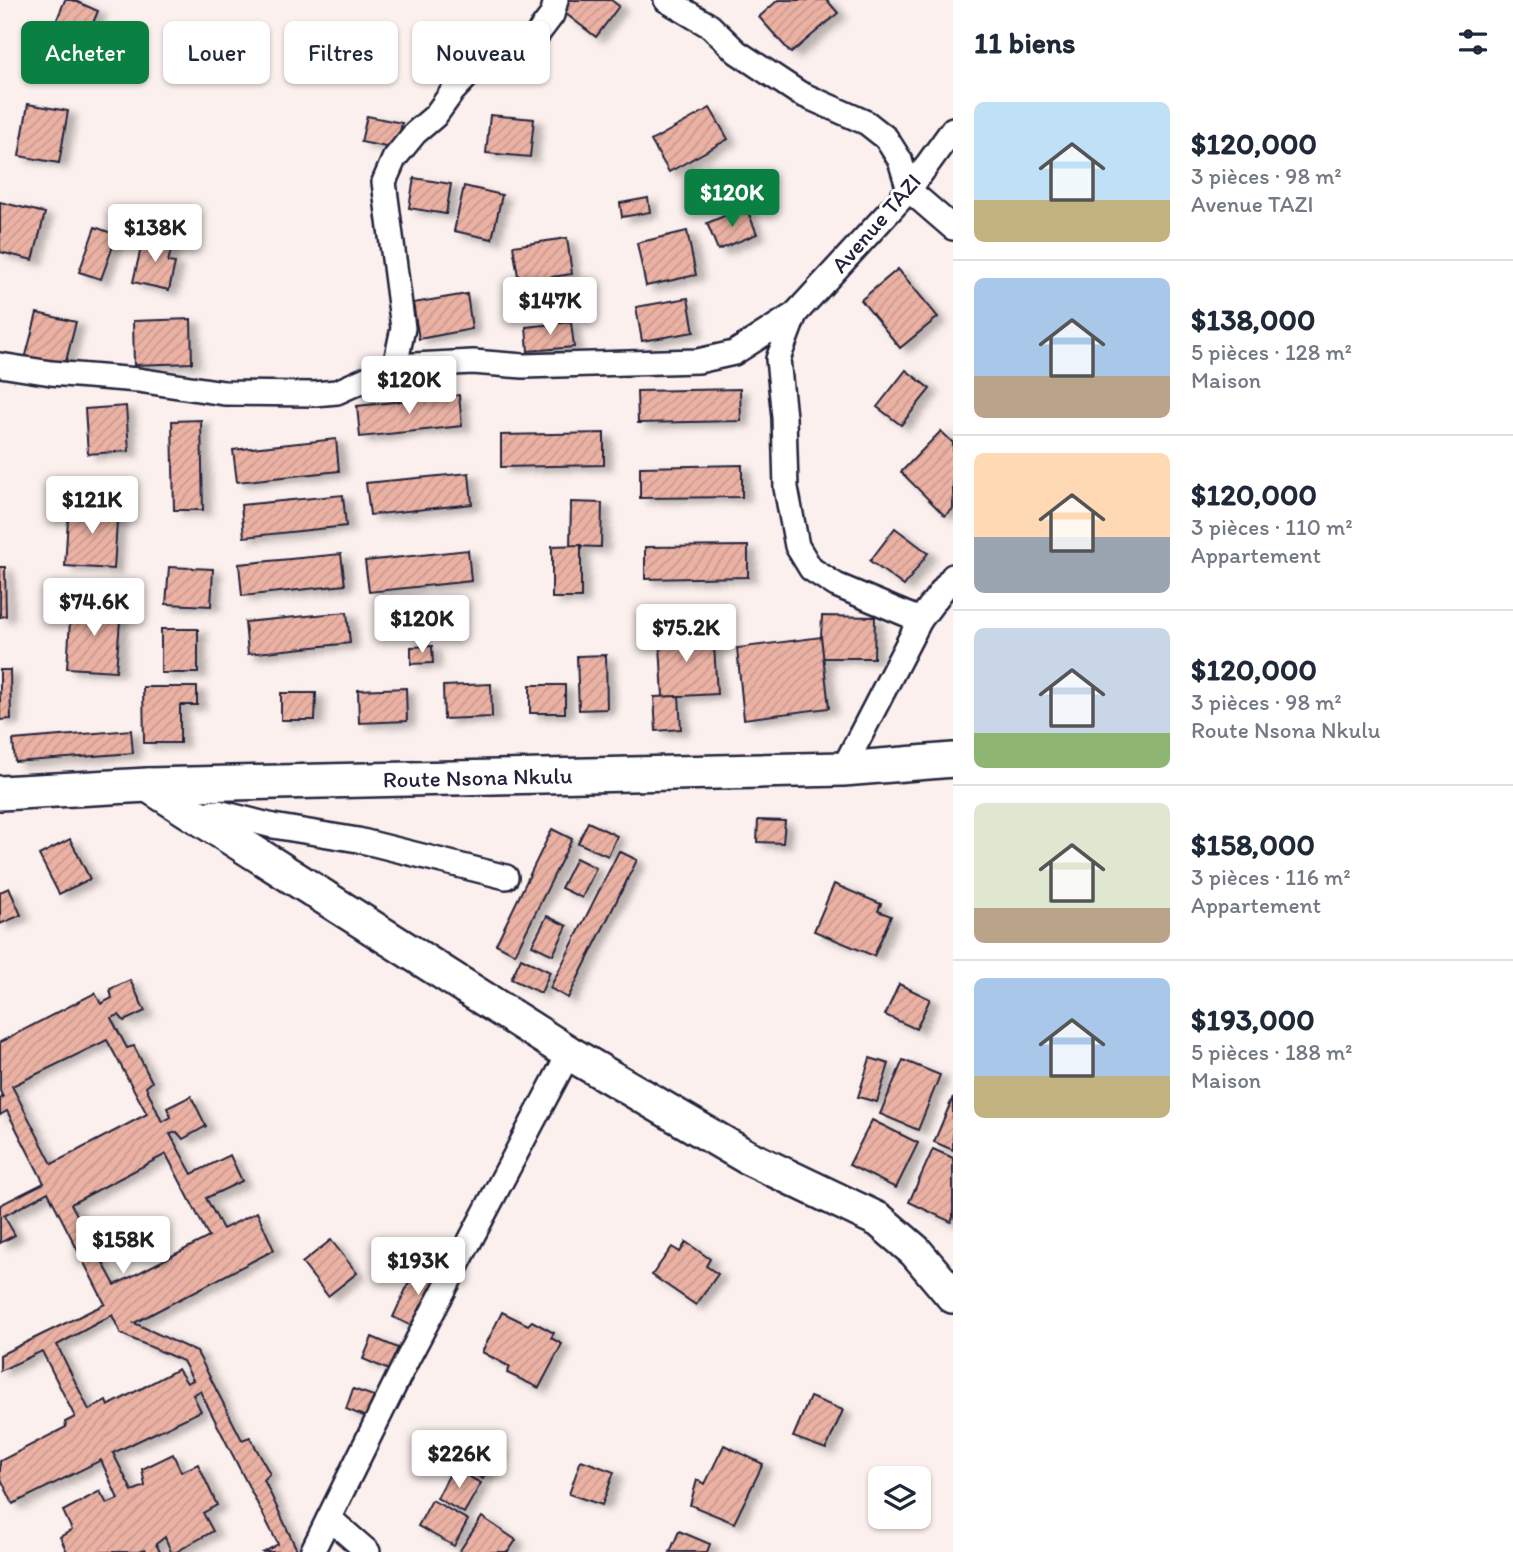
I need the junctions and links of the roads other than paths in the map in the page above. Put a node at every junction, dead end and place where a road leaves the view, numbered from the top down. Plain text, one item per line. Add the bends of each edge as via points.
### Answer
1 (556, 0) edge
2 (666, 0) edge
3 (953, 129) edge
4 (909, 190) junction
5 (953, 228) edge
6 (795, 314) junction
7 (734, 353) junction
8 (778, 359) junction
9 (0, 365) edge
10 (395, 366) junction
11 (953, 576) edge
12 (920, 620) junction
13 (953, 760) edge
14 (843, 769) junction
15 (148, 785) junction
16 (0, 793) edge
17 (194, 815) junction
18 (506, 877) dead end
19 (569, 1053) junction
20 (953, 1296) edge
21 (329, 1518) junction
22 (312, 1552) edge
23 (368, 1552) edge

1 - 10 street via 552,15 530,44 512,57 474,69 394,159 384,182 403,328
2 - 4 street via 710,26 737,52 799,93 867,122 901,160
3 - 4 street, Avenue TAZI
4 - 5 street
4 - 6 street, Avenue TAZI
6 - 7 street
6 - 8 street
7 - 8 street
7 - 10 street via 698,361
8 - 12 street via 786,488 803,558 836,585
9 - 10 street via 224,393 314,394 337,392
11 - 12 street
12 - 14 street
13 - 14 street, Route Nsona Nkulu
14 - 15 street, Route Nsona Nkulu
15 - 16 street, Route Nsona Nkulu
15 - 17 street
17 - 18 street via 218,812 358,840
17 - 19 street
19 - 20 street via 747,1157 879,1220 915,1251
19 - 21 street
21 - 22 street
21 - 23 street

